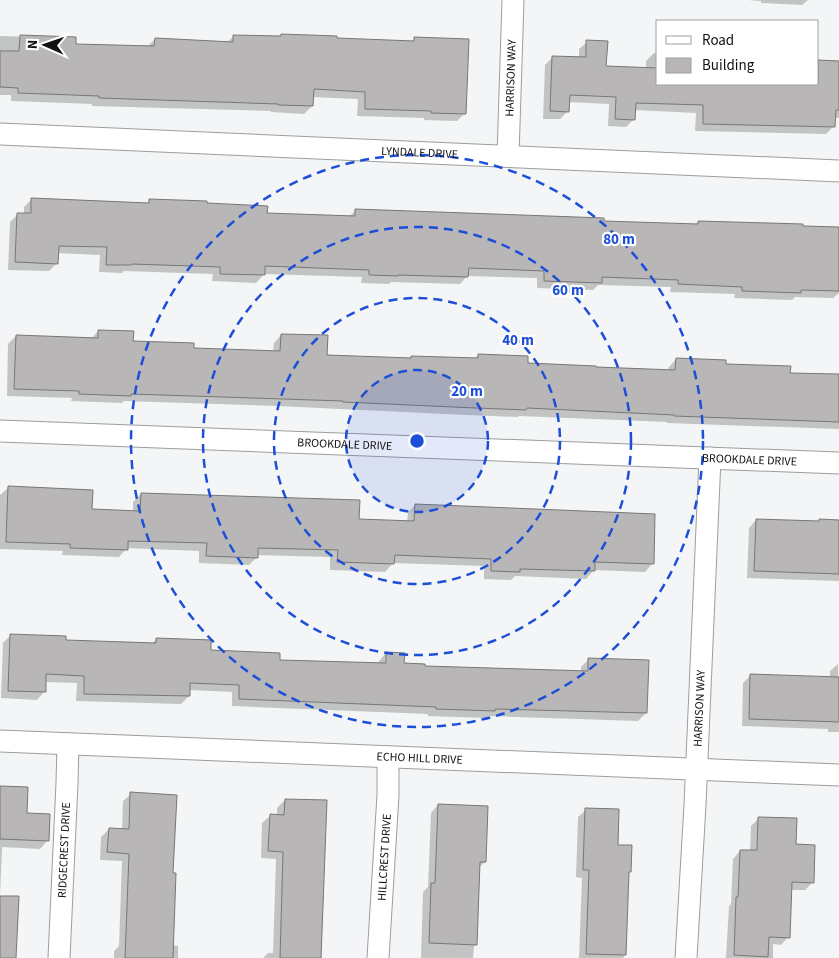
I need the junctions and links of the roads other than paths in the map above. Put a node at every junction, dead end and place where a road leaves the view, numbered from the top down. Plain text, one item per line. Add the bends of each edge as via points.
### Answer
1 (513, 0) edge
2 (0, 134) edge
3 (508, 156) junction
4 (839, 171) edge
5 (0, 431) edge
6 (710, 458) junction
7 (839, 463) edge
8 (0, 741) edge
9 (68, 744) junction
10 (388, 756) junction
11 (697, 769) junction
12 (839, 775) edge
13 (58, 958) edge
14 (378, 958) edge
15 (686, 958) edge

1 - 3 street, HARRISON WAY
2 - 3 street, LYNDALE DRIVE
3 - 4 street, LYNDALE DRIVE
5 - 6 street, BROOKDALE DRIVE
6 - 7 street, BROOKDALE DRIVE
6 - 11 street, HARRISON WAY
8 - 9 street, ECHO HILL DRIVE
9 - 10 street, ECHO HILL DRIVE
9 - 13 street, RIDGECREST DRIVE
10 - 11 street, ECHO HILL DRIVE
10 - 14 street, HILLCREST DRIVE
11 - 12 street, ECHO HILL DRIVE
11 - 15 street, HARRISON WAY

